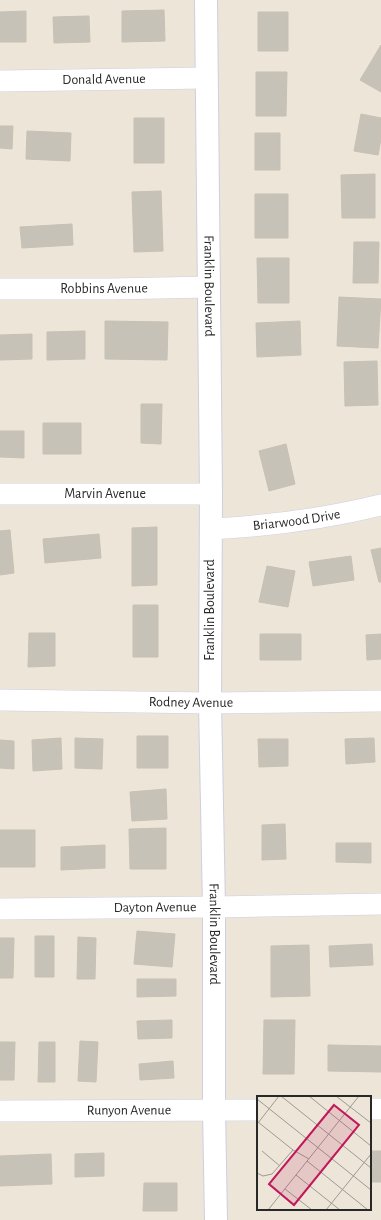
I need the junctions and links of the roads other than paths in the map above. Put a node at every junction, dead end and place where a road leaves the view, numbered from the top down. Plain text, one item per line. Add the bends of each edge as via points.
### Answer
1 (206, 0) edge
2 (207, 78) junction
3 (0, 81) edge
4 (209, 287) junction
5 (0, 289) edge
6 (0, 494) edge
7 (211, 494) junction
8 (381, 505) edge
9 (211, 529) junction
10 (0, 700) edge
11 (381, 701) edge
12 (210, 704) junction
13 (381, 904) edge
14 (214, 908) junction
15 (0, 909) edge
16 (214, 1110) junction
17 (257, 1110) edge
18 (0, 1111) edge
19 (216, 1220) edge

1 - 2 street, Franklin Boulevard
2 - 3 street, Donald Avenue
2 - 4 street, Franklin Boulevard
4 - 5 street, Robbins Avenue
4 - 7 street, Franklin Boulevard
6 - 7 street, Marvin Avenue
7 - 9 street, Franklin Boulevard
8 - 9 street, Briarwood Drive via 300,521
9 - 12 street, Franklin Boulevard
10 - 12 street, Rodney Avenue
11 - 12 street, Rodney Avenue
12 - 14 street, Franklin Boulevard
13 - 14 street, Dayton Avenue
14 - 15 street, Dayton Avenue
14 - 16 street, Franklin Boulevard
16 - 17 street, Runyon Avenue
16 - 18 street, Runyon Avenue
16 - 19 street, Franklin Boulevard

